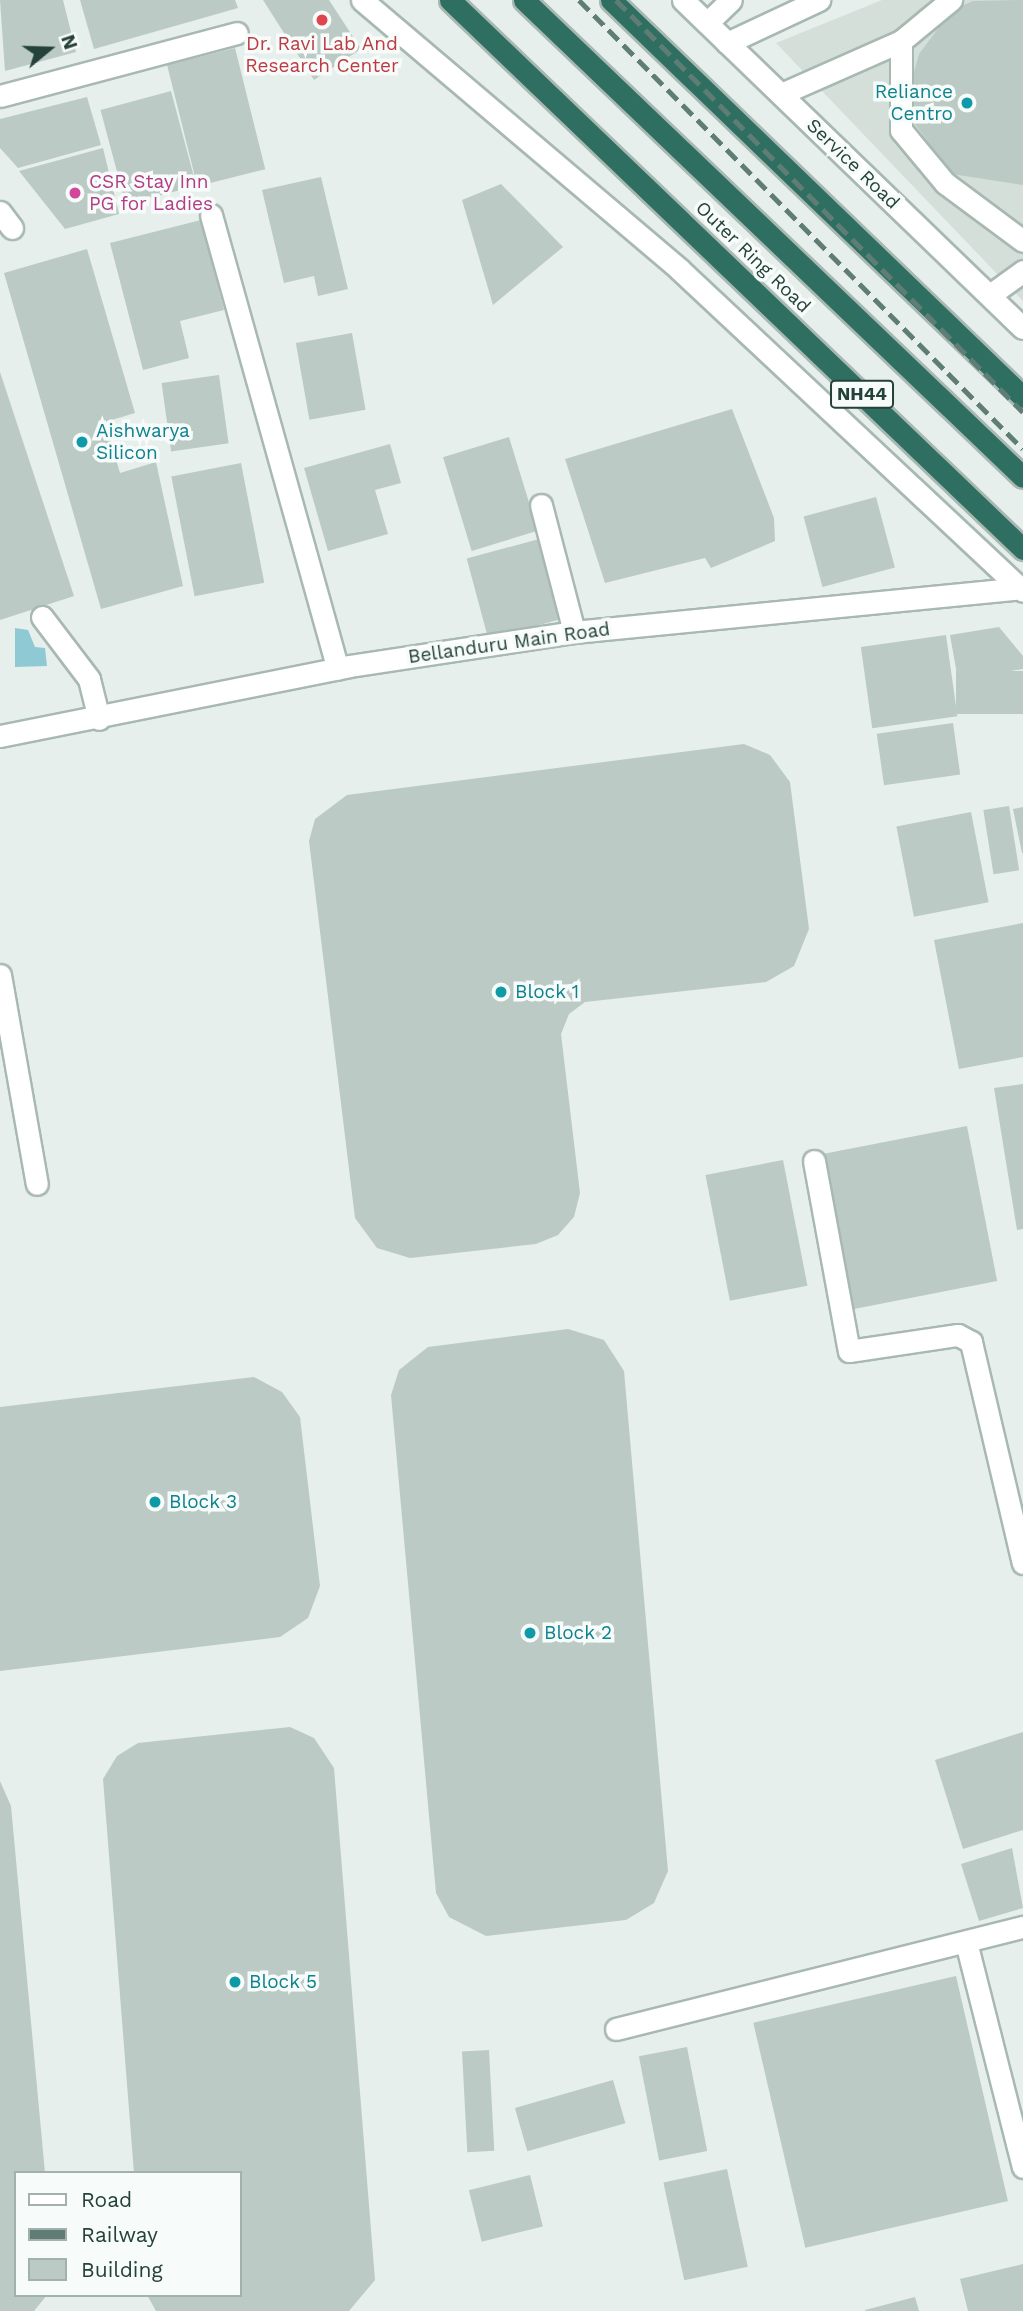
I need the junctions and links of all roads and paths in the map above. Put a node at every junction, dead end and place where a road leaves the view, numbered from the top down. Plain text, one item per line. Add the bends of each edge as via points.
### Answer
1 (362, 0) edge
2 (450, 0) edge
3 (524, 0) edge
4 (611, 0) edge
5 (683, 0) edge
6 (731, 0) edge
7 (819, 0) edge
8 (951, 0) edge
9 (707, 23) junction
10 (237, 33) dead end
11 (901, 41) junction
12 (727, 43) junction
13 (781, 94) junction
14 (0, 96) edge
15 (211, 215) dead end
16 (1023, 241) edge
17 (1023, 271) edge
18 (990, 295) junction
19 (1023, 328) edge
20 (1023, 397) edge
21 (1023, 477) edge
22 (541, 505) dead end
23 (1023, 549) edge
24 (1022, 589) edge
25 (42, 617) dead end
26 (574, 632) junction
27 (338, 668) junction
28 (99, 719) junction
29 (0, 736) edge
30 (0, 975) edge
31 (814, 1161) dead end
32 (37, 1184) dead end
33 (1023, 1563) edge
34 (1023, 1927) edge
35 (966, 1942) junction
36 (616, 2029) dead end
37 (1023, 2167) edge

1 - 24 street via 679,269
2 - 23 highway, Outer Ring Road / NH44
3 - 21 highway
4 - 20 highway
5 - 9 street, Service Road
6 - 9 street
7 - 12 street
8 - 11 street
9 - 12 street, Service Road
10 - 14 street
11 - 13 street
11 - 16 street via 901,130 945,183
12 - 13 street, Service Road
13 - 18 street, Service Road
15 - 27 street
17 - 18 street
18 - 19 street, Service Road
22 - 26 street
24 - 26 street, Bellanduru Main Road
25 - 28 street via 89,679
26 - 27 street, Bellanduru Main Road
27 - 28 street, Bellanduru Main Road
28 - 29 street, Bellanduru Main Road
30 - 32 street
31 - 33 street via 849,1351 958,1335 971,1342
34 - 35 street
35 - 36 street
35 - 37 street

